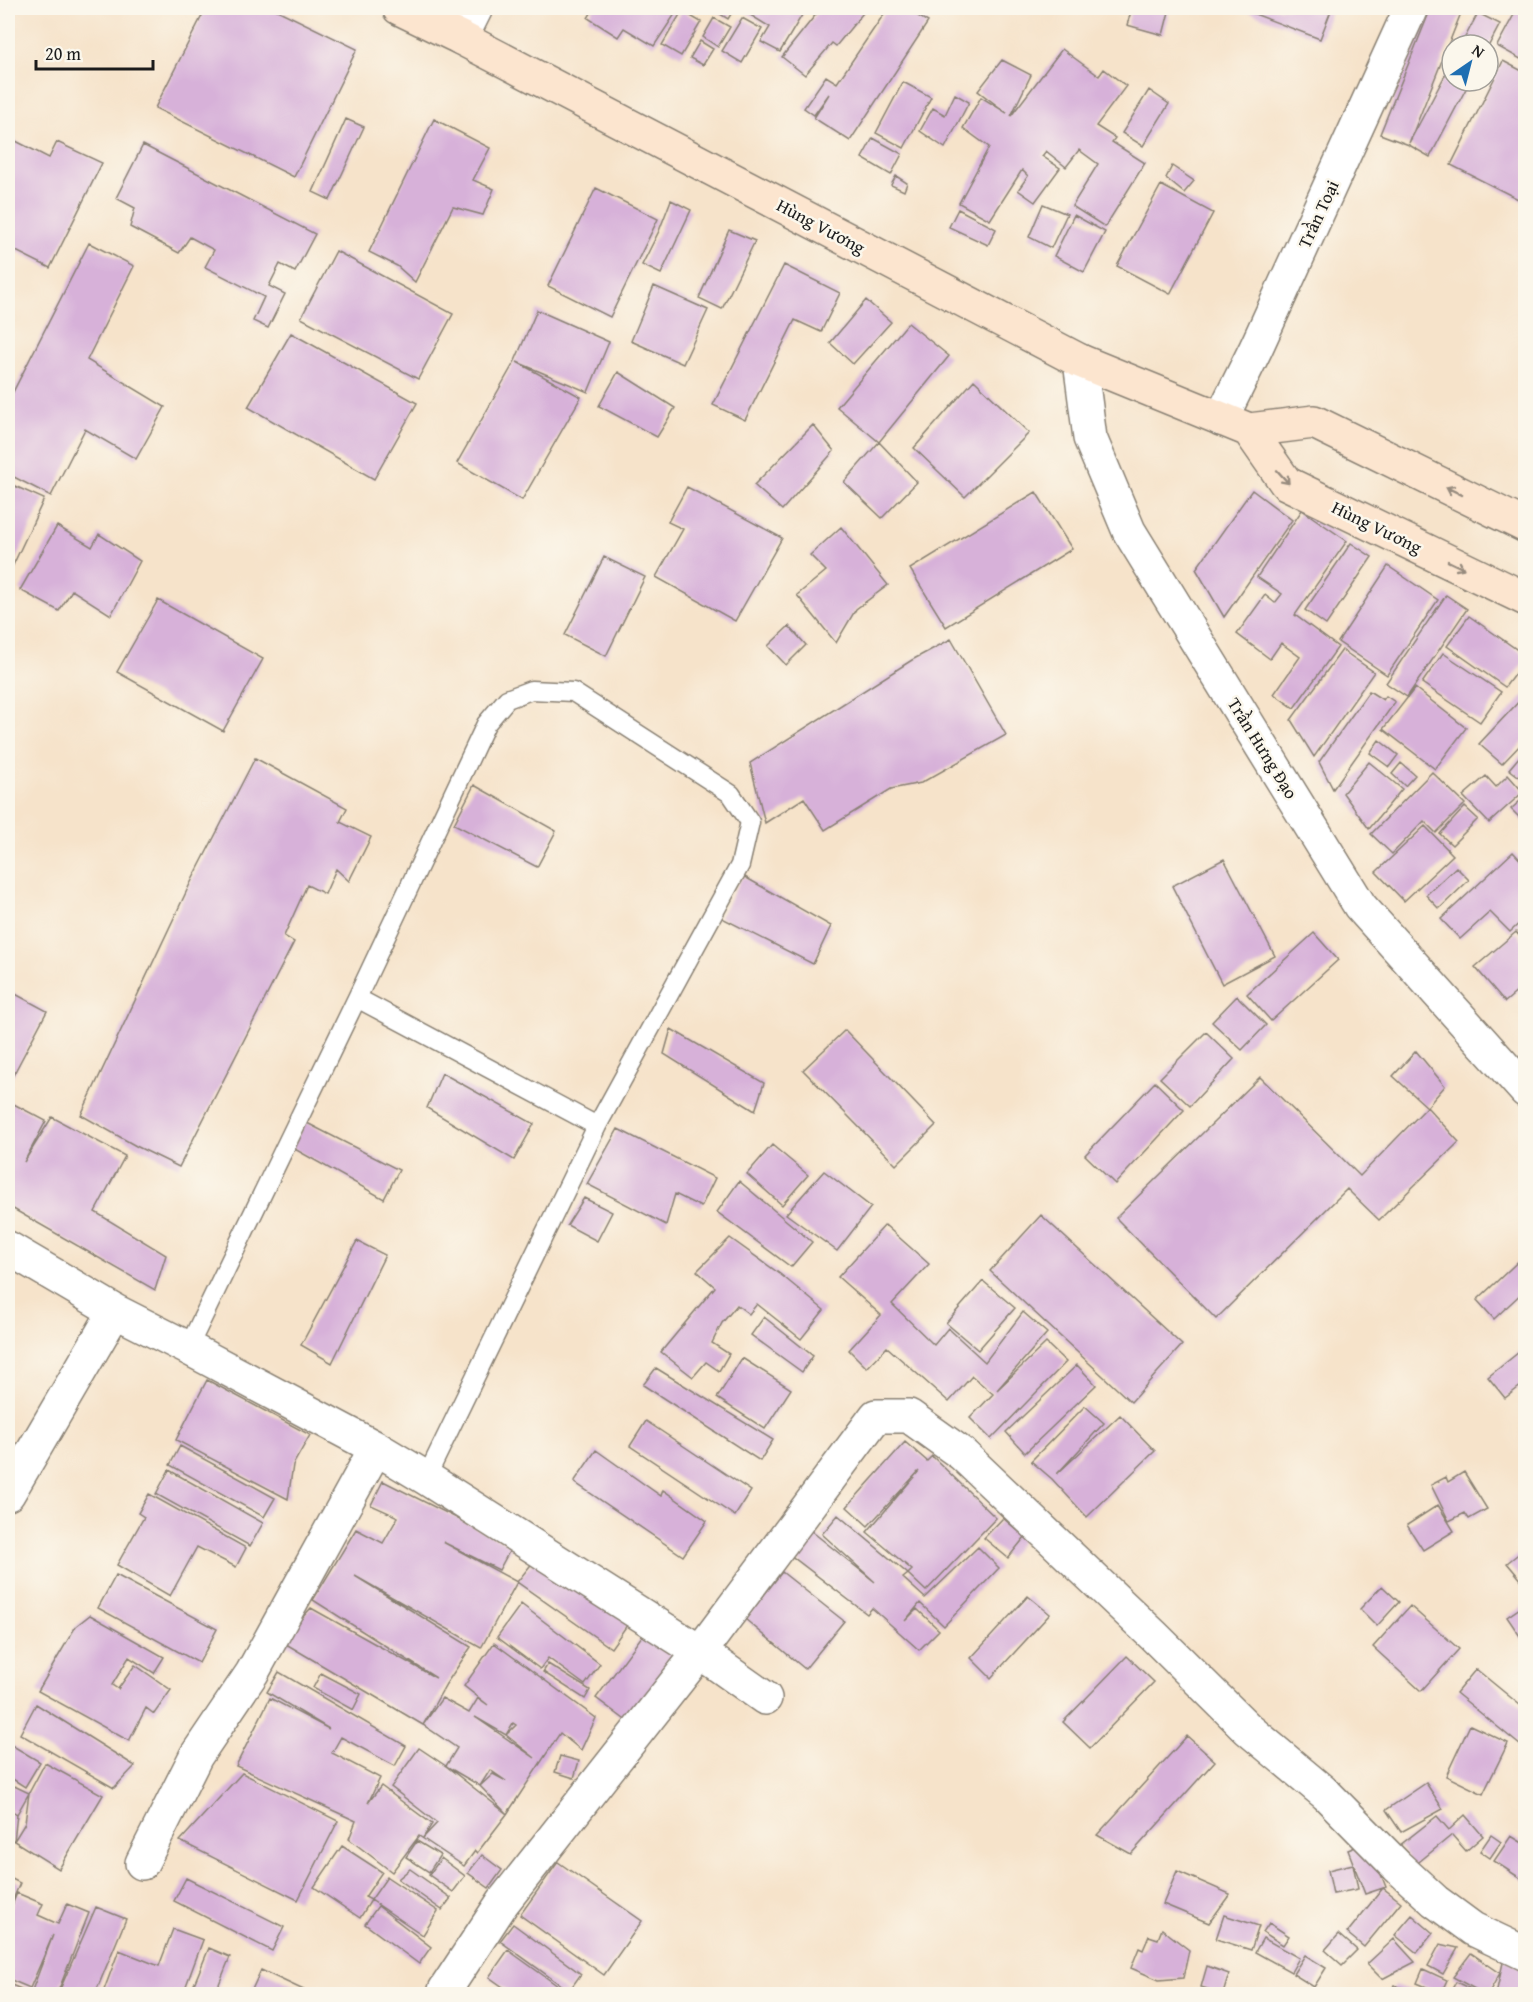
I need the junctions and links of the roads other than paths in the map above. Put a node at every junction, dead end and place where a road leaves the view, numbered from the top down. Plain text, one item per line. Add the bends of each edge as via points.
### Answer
1 (399, 8) edge
2 (476, 8) edge
3 (1411, 8) edge
4 (462, 38) junction
5 (1080, 362) junction
6 (1235, 425) junction
7 (1526, 526) edge
8 (1526, 598) edge
9 (357, 998) junction
10 (1526, 1091) edge
11 (597, 1126) junction
12 (8, 1248) edge
13 (115, 1311) junction
14 (188, 1348) junction
15 (376, 1448) junction
16 (426, 1478) junction
17 (8, 1494) edge
18 (700, 1652) junction
19 (765, 1698) dead end
20 (142, 1863) dead end
21 (1526, 1954) edge
22 (445, 1990) dead end

1 - 4 main road, Hùng Vương
2 - 4 street
3 - 6 street, Trần Toại via 1256,348
4 - 5 main road, Hùng Vương
5 - 6 main road, Hùng Vương
5 - 10 street, Trần Hưng Đạo via 1090,438 1129,531 1360,906
7 -> 6 main road, Hùng Vương via 1314,422
6 -> 8 main road, Hùng Vương via 1286,483
9 - 11 lane
9 - 11 lane via 486,724 507,699 531,690 573,692 731,794 750,822 740,864
9 - 14 lane
11 - 16 lane
12 - 13 street
13 - 14 street
13 - 17 street
14 - 15 street
15 - 16 street
15 - 20 street via 252,1672 196,1756
16 - 18 street
18 - 19 street
18 - 21 street via 876,1416 909,1416 962,1454 1248,1729 1327,1795 1436,1901 1473,1929
18 - 22 street via 504,1902

